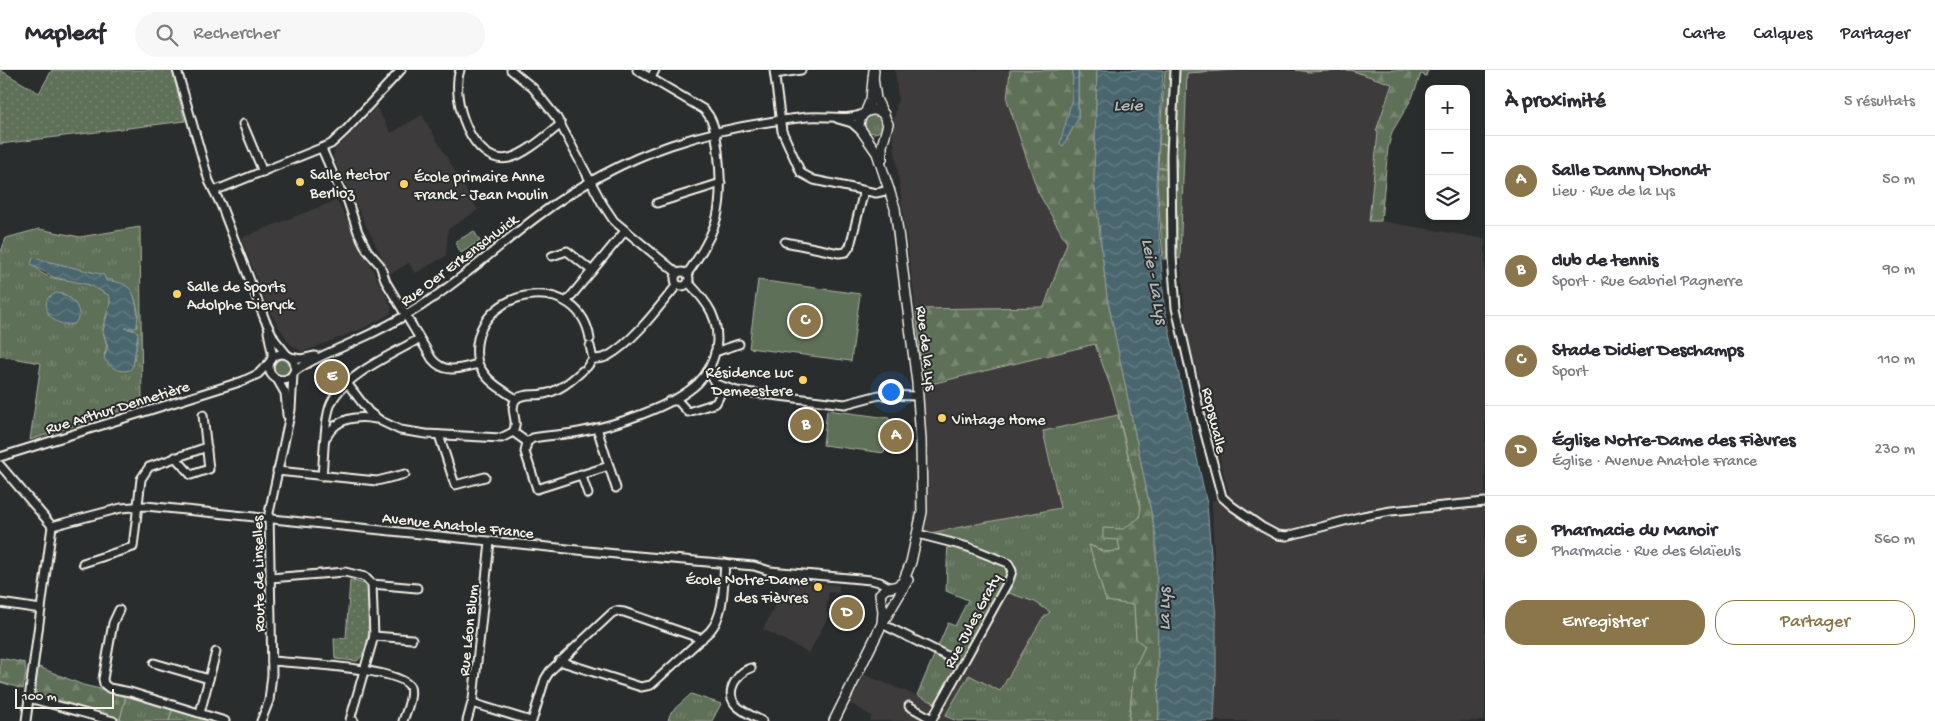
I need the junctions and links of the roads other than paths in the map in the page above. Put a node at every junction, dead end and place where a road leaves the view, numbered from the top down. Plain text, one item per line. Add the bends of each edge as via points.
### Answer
1 (178, 70) edge
2 (401, 70) edge
3 (460, 70) edge
4 (511, 70) edge
5 (637, 70) edge
6 (656, 70) edge
7 (801, 70) edge
8 (1175, 70) edge
9 (774, 72) edge
10 (874, 74) edge
11 (651, 78) junction
12 (865, 113) junction
13 (884, 114) junction
14 (830, 117) junction
15 (781, 120) junction
16 (243, 124) dead end
17 (561, 124) junction
18 (886, 131) junction
19 (715, 132) junction
20 (863, 133) junction
21 (322, 149) junction
22 (883, 169) junction
23 (262, 172) junction
24 (591, 182) junction
25 (721, 183) junction
26 (864, 190) junction
27 (890, 190) junction
28 (214, 191) junction
29 (657, 203) dead end
30 (625, 231) junction
31 (785, 242) dead end
32 (552, 256) dead end
33 (592, 271) junction
34 (677, 273) junction
35 (687, 274) junction
36 (688, 282) junction
37 (678, 285) junction
38 (566, 302) junction
39 (405, 316) junction
40 (265, 320) junction
41 (419, 338) junction
42 (739, 344) dead end
43 (715, 352) junction
44 (327, 353) junction
45 (288, 356) junction
46 (593, 359) junction
47 (271, 361) junction
48 (712, 363) junction
49 (478, 364) junction
50 (294, 373) junction
51 (276, 378) junction
52 (701, 380) junction
53 (243, 381) junction
54 (347, 382) junction
55 (715, 383) junction
56 (737, 391) junction
57 (684, 392) junction
58 (918, 396) junction
59 (720, 398) junction
60 (516, 399) junction
61 (669, 401) junction
62 (682, 407) junction
63 (203, 415) dead end
64 (381, 421) junction
65 (287, 426) junction
66 (597, 428) junction
67 (513, 432) junction
68 (439, 435) junction
69 (326, 438) junction
70 (527, 442) junction
71 (207, 447) junction
72 (0, 457) edge
73 (175, 457) junction
74 (0, 465) edge
75 (609, 466) junction
76 (277, 470) junction
77 (405, 474) dead end
78 (581, 474) junction
79 (322, 476) junction
80 (485, 477) dead end
81 (616, 488) dead end
82 (588, 494) dead end
83 (1485, 502) edge
84 (139, 506) junction
85 (268, 518) junction
86 (52, 526) junction
87 (918, 534) junction
88 (490, 542) junction
89 (911, 562) junction
90 (83, 563) dead end
91 (725, 563) junction
92 (270, 578) junction
93 (863, 580) junction
94 (372, 584) junction
95 (417, 588) dead end
96 (891, 588) junction
97 (881, 598) junction
98 (896, 602) junction
99 (0, 603) edge
100 (41, 609) junction
101 (119, 610) dead end
102 (882, 624) junction
103 (374, 636) junction
104 (412, 639) dead end
105 (702, 639) junction
106 (216, 652) dead end
107 (947, 656) dead end
108 (272, 661) junction
109 (559, 661) junction
110 (154, 663) dead end
111 (751, 668) dead end
112 (364, 670) junction
113 (209, 678) junction
114 (30, 696) junction
115 (472, 703) junction
116 (909, 706) dead end
117 (200, 713) junction
118 (932, 720) edge
119 (26, 721) edge
120 (113, 721) edge
121 (225, 721) edge
122 (261, 721) edge
123 (354, 721) edge
124 (403, 721) edge
125 (467, 721) edge
126 (531, 721) edge
127 (762, 721) edge
128 (834, 721) edge

1 - 28 street via 204,168
2 - 21 street via 343,134
3 - 17 street via 459,105 477,144 491,156 502,159 514,157
4 - 17 street via 533,88
5 - 11 street
6 - 11 street
7 - 9 street
8 - 83 street, Ropswalle via 1171,155 1176,308 1222,497 1262,527 1287,536 1391,511
9 - 15 street
10 - 12 main road via 871,99
10 - 13 main road via 876,99
11 - 19 street via 705,110
12 - 13 main road via 875,110
12 - 14 street, Rue Oer Erkenschwick
12 - 20 main road via 859,121
13 - 18 main road via 888,122
14 - 15 street, Rue Oer Erkenschwick
14 - 20 street, Rue Oer Erkenschwick via 848,122
15 - 19 street, Rue Oer Erkenschwick
15 - 26 street via 783,137 804,176
16 - 23 street
17 - 24 street
18 - 20 main road via 877,138
18 - 22 main road, Rue de la Lys via 882,146
19 - 24 street, Rue Oer Erkenschwick via 656,151
19 - 25 street
20 - 22 main road, Rue de la Lys via 874,147
21 - 23 street
21 - 39 street via 347,199 363,242 380,265
22 - 27 main road, Rue de la Lys
23 - 28 street
24 - 30 street via 610,216
24 - 39 street, Rue Oer Erkenschwick via 548,209 451,285
25 - 29 street
25 - 35 street via 714,230
26 - 27 street via 880,194
26 - 31 street via 846,252
27 - 58 main road, Rue de la Lys via 895,208
28 - 40 street
30 - 33 street
30 - 34 street
32 - 33 street via 567,251
33 - 38 street
34 - 35 street
34 - 37 street via 674,279
35 - 36 street
36 - 37 street via 684,286
36 - 43 street via 714,316 717,333
37 - 46 street via 620,347 608,356
38 - 46 street via 584,321
38 - 49 street via 536,294 514,299 503,306 487,319 480,331 476,352
39 - 41 street
39 - 44 street, Rue Oer Erkenschwick
40 - 45 street
40 - 47 street via 272,350
41 - 49 street via 434,362 444,369
41 - 54 street
42 - 43 street
43 - 48 street
44 - 45 street, Rue Oer Erkenschwick via 302,359
44 - 50 street, Rue Oer Erkenschwick
45 - 47 street via 280,354
45 - 50 street via 295,364
46 - 60 street via 566,384 549,393 524,395
47 - 51 street via 270,371
47 - 53 street, Rue Arthur Dennetière via 258,374
48 - 52 street
48 - 55 street via 710,373
49 - 60 street via 488,379
50 - 51 street via 286,380
50 - 65 street, Route de Linselles
51 - 53 street, Rue Arthur Dennetière
51 - 65 street, Route de Linselles via 285,393
52 - 55 street via 707,378
52 - 57 street
53 - 72 street, Rue Arthur Dennetière
54 - 64 street via 365,408
54 - 69 street via 330,405
55 - 56 street
55 - 59 street
56 - 58 street via 845,404 879,395
56 - 59 street
57 - 61 street
57 - 62 street
58 - 87 main road, Rue de la Lys via 923,496
59 - 62 street via 712,405 692,412
60 - 67 street via 512,409 516,424
61 - 62 street via 677,401
61 - 66 street
63 - 71 street
64 - 68 street via 408,432
64 - 69 street via 364,417 342,421
65 - 76 street, Route de Linselles
66 - 70 street via 533,438
66 - 75 street
67 - 68 street via 501,438
67 - 70 street
68 - 80 street via 456,485
69 - 79 street
70 - 78 street via 525,452 537,489
71 - 73 street
71 - 73 street via 209,469 191,475
73 - 84 street via 152,464 146,470 141,479
74 - 86 street
75 - 78 street
75 - 81 street
76 - 79 street
76 - 85 street, Route de Linselles
77 - 79 street via 377,481
78 - 82 street
84 - 85 street, Avenue Anatole France
84 - 86 street, Avenue Anatole France
84 - 90 street via 133,547
85 - 88 street, Avenue Anatole France
85 - 92 street, Route de Linselles
86 - 100 street
87 - 89 main road, Rue de la Lys
87 - 118 street, Rue Jules Graty via 968,547 1008,563 1012,571
88 - 91 street, Avenue Anatole France
88 - 115 street, Rue Léon Blum
89 - 96 main road, Rue de la Lys via 903,582
89 - 98 main road, Rue de la Lys via 907,582
91 - 93 street, Avenue Anatole France
91 - 105 street via 719,617
92 - 94 street via 345,572 363,576
92 - 108 street, Route de Linselles
93 - 96 street, Avenue Anatole France via 880,582
93 - 97 street via 876,587
94 - 95 street
94 - 103 street
96 - 97 main road via 884,590
96 - 98 main road via 897,592
97 - 98 main road via 888,606
97 - 102 main road, Rue de la Lys
98 - 102 main road, Rue de la Lys
99 - 100 street
100 - 114 street
101 - 117 street via 113,623 103,679 105,685
102 - 107 street
102 - 128 main road, Rue de la Lys
103 - 104 street
103 - 112 street
105 - 109 street via 648,687
105 - 109 street via 616,611
106 - 113 street
108 - 112 street
108 - 122 street, Route de Linselles via 270,694
109 - 126 street via 545,679
110 - 113 street
111 - 127 street via 739,675 731,697 739,708
112 - 123 street via 350,720
112 - 124 street via 401,679 408,684 410,694
113 - 117 street
114 - 119 street
114 - 120 street
115 - 125 street, Rue Léon Blum
115 - 126 street
116 - 118 street, Rue Jules Graty
117 - 121 street

